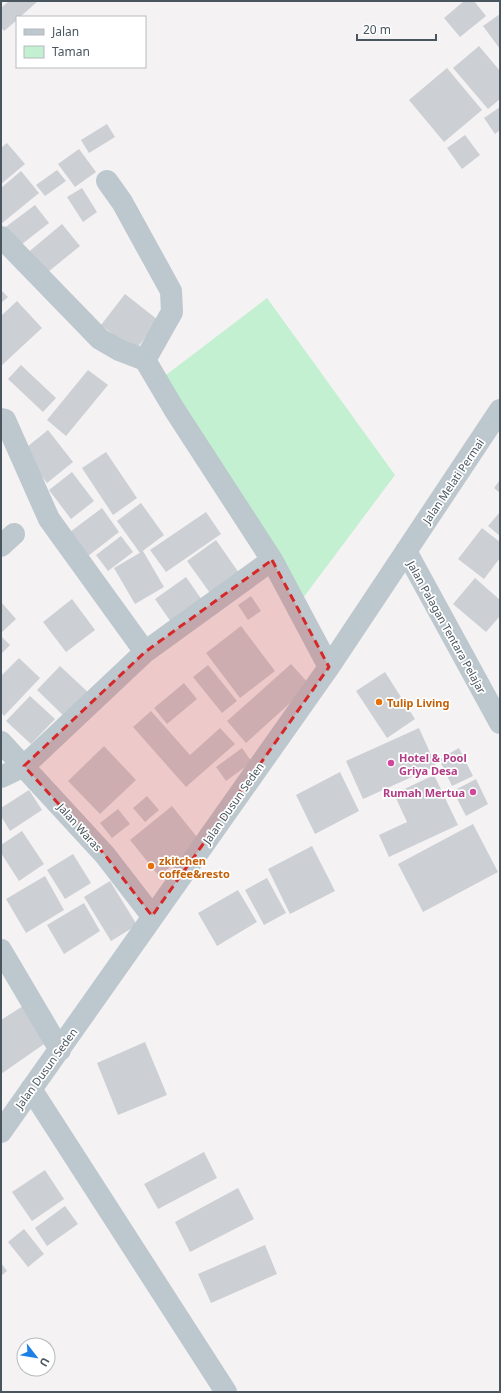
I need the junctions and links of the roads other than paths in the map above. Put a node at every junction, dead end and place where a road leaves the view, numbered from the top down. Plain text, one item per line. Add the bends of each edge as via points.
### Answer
1 (107, 181) dead end
2 (1, 237) edge
3 (145, 360) junction
4 (500, 410) edge
5 (1, 419) edge
6 (406, 551) junction
7 (272, 560) junction
8 (145, 652) junction
9 (329, 667) junction
10 (500, 723) edge
11 (1, 742) edge
12 (24, 766) junction
13 (1, 777) edge
14 (152, 916) junction
15 (1, 950) edge
16 (60, 1050) junction
17 (31, 1089) junction
18 (1, 1132) edge
19 (226, 1392) edge

1 - 3 street via 129,214 171,291 172,312
2 - 3 street via 100,339
3 - 7 street
4 - 6 street, Jalan Melati Permai
5 - 8 street via 5,420 49,519
6 - 9 street, Jalan Dusun Seden
6 - 10 street, Jalan Palagan Tentara Pelajar
7 - 8 street
7 - 9 street
8 - 12 street
9 - 14 street, Jalan Dusun Seden
11 - 12 street, Jalan Waras
12 - 13 street
12 - 14 street, Jalan Waras via 106,855
14 - 16 street, Jalan Dusun Seden
15 - 16 street
16 - 17 street, Jalan Dusun Seden
17 - 18 street, Jalan Dusun Seden
17 - 19 street

